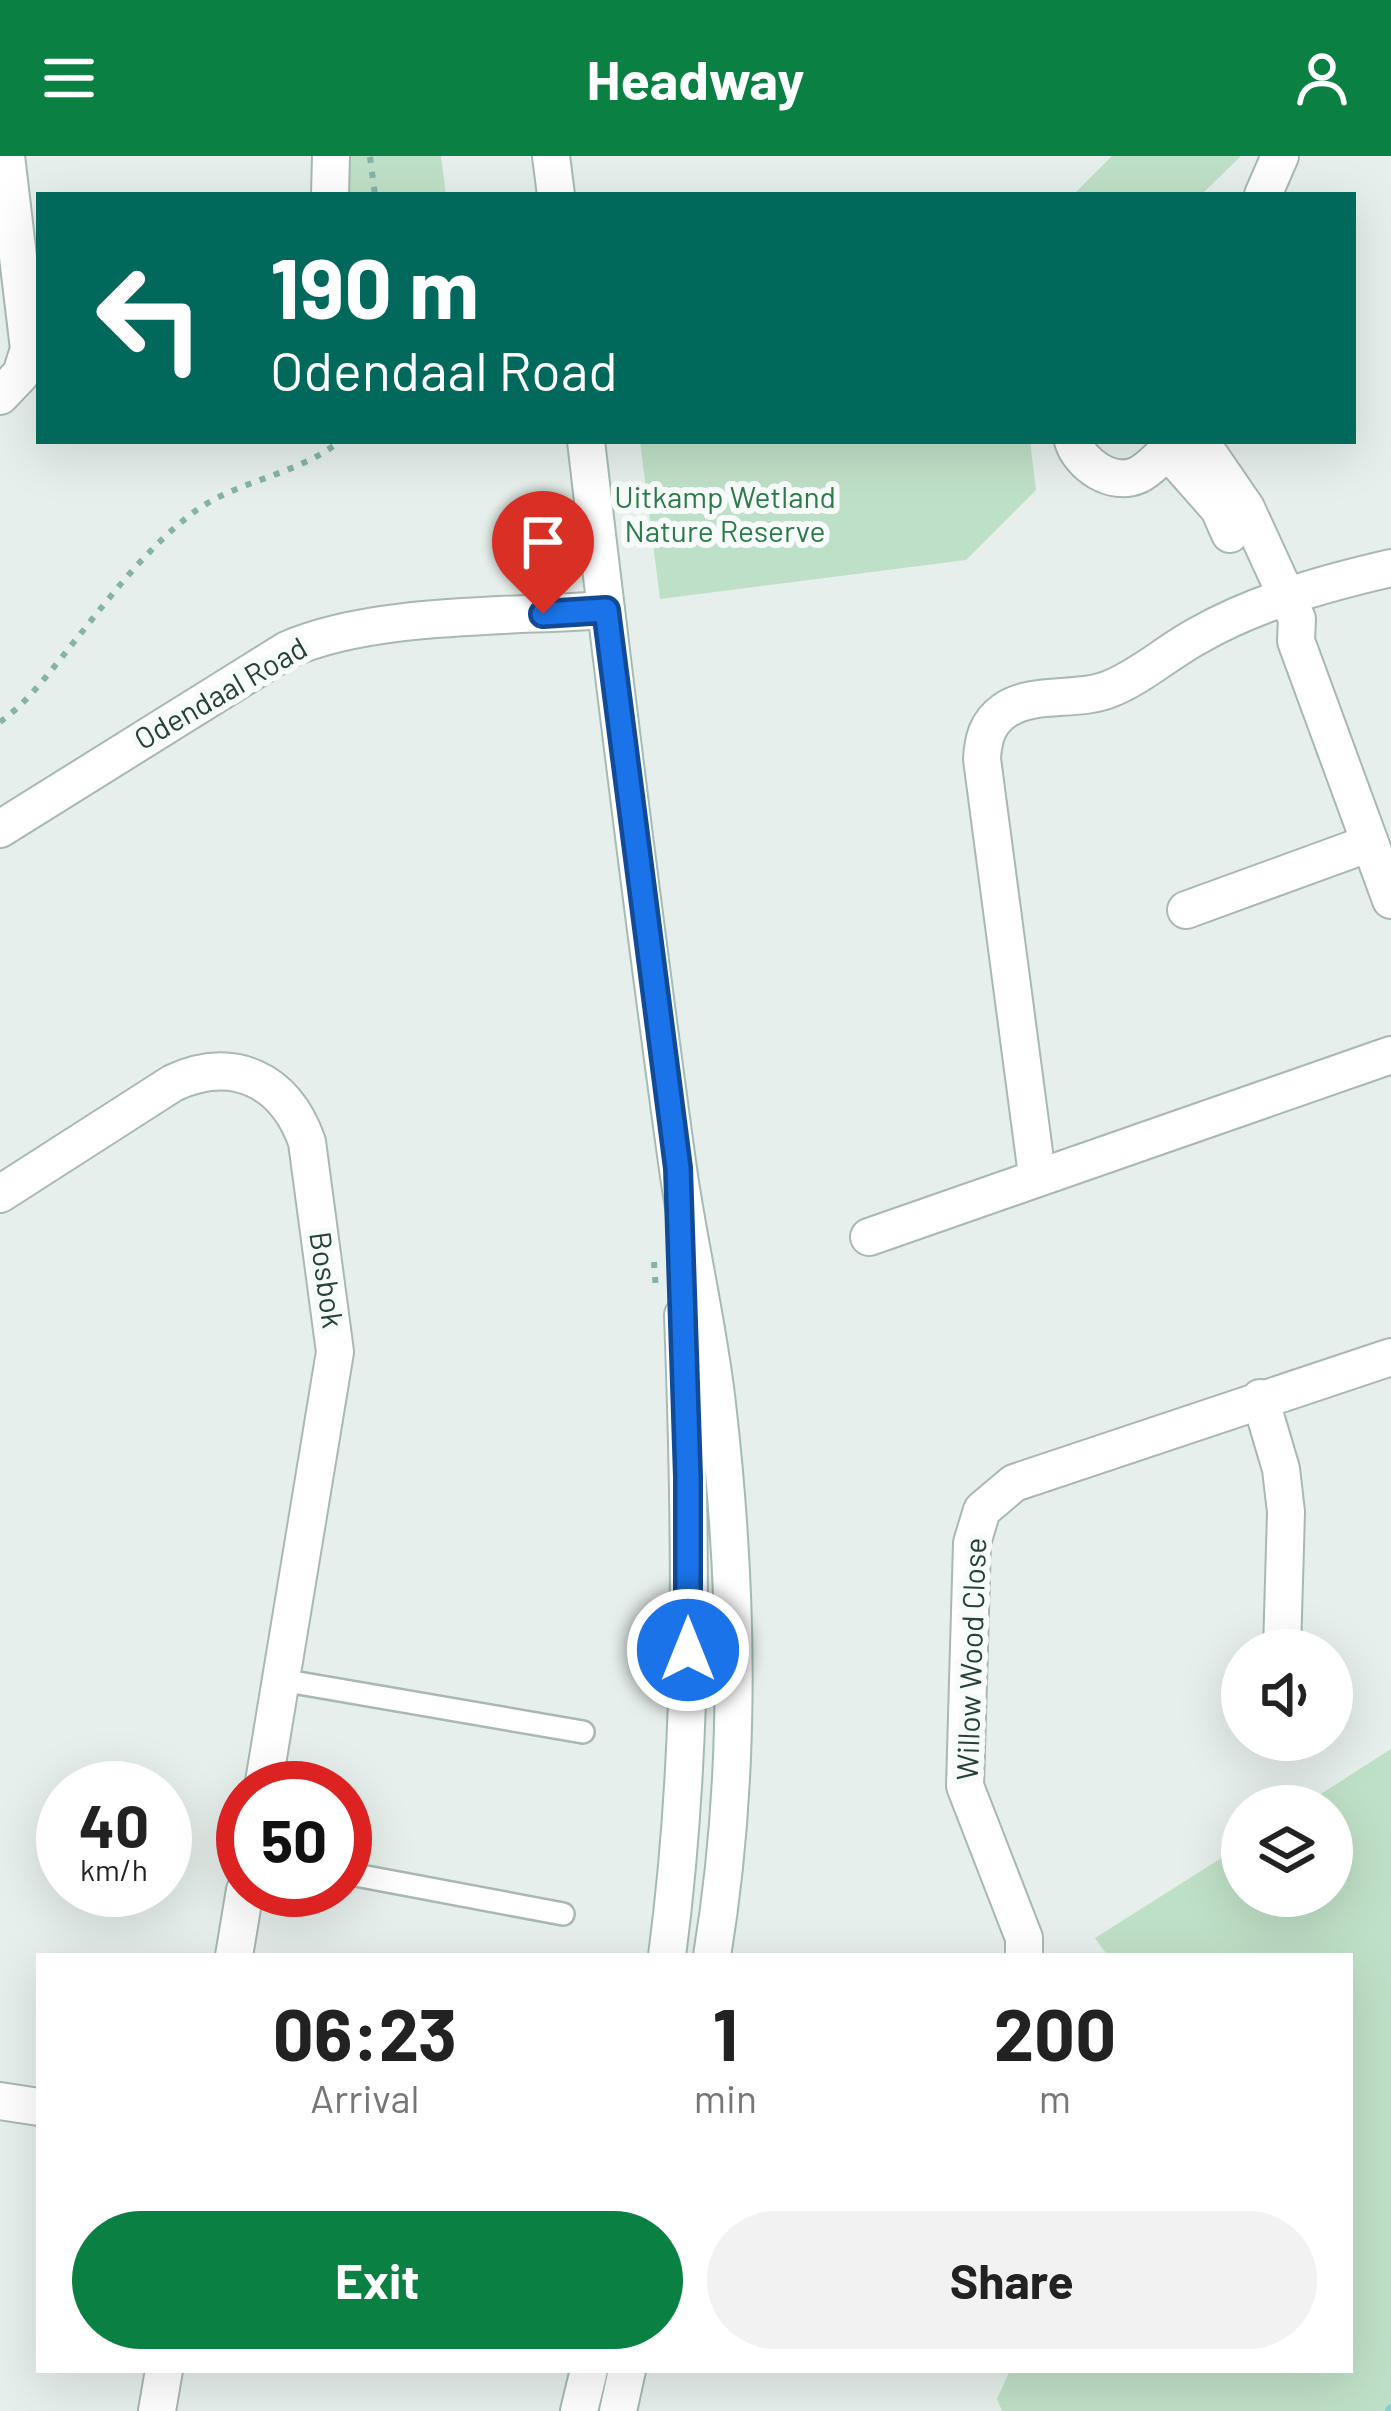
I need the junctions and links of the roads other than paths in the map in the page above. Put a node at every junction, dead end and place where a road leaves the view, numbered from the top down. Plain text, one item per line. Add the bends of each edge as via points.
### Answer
1 (6, 156) edge
2 (332, 156) edge
3 (551, 156) edge
4 (1280, 156) edge
5 (330, 192) edge
6 (556, 192) edge
7 (1264, 192) edge
8 (30, 267) edge
9 (0, 396) edge
10 (586, 444) edge
11 (1074, 444) edge
12 (1181, 444) edge
13 (1391, 568) edge
14 (1274, 602) junction
15 (606, 610) junction
16 (0, 829) edge
17 (1370, 843) junction
18 (1391, 900) edge
19 (1186, 910) dead end
20 (1391, 1055) edge
21 (678, 1168) junction
22 (1037, 1175) junction
23 (0, 1194) edge
24 (869, 1237) dead end
25 (1391, 1357) edge
26 (1260, 1398) junction
27 (1283, 1629) edge
28 (281, 1681) junction
29 (583, 1732) dead end
30 (268, 1761) edge
31 (372, 1878) edge
32 (563, 1914) dead end
33 (240, 1917) edge
34 (234, 1953) edge
35 (667, 1953) edge
36 (712, 1953) edge
37 (1024, 1953) edge
38 (0, 2101) edge
39 (36, 2107) edge
40 (163, 2373) edge
41 (588, 2373) edge
42 (627, 2373) edge
43 (157, 2411) edge
44 (579, 2411) edge
45 (618, 2411) edge

1 - 8 street
2 - 5 street
3 - 6 street
4 - 7 street
8 - 9 street via 28,349 21,374
10 - 15 street
11 - 12 street via 1088,466 1125,478
12 - 14 street via 1228,500
13 - 14 street
14 - 17 street via 1298,619 1296,641
14 - 22 street via 1201,633 1111,689 1010,706 984,738
15 - 16 street, Odendaal Road via 361,627 301,644
15 - 21 street
17 - 18 street
17 - 19 street
20 - 22 street
21 - 35 street via 688,1650
21 - 36 street via 717,1402 731,1585 730,1768
22 - 24 street
23 - 28 street, Bosbok via 173,1083 206,1072 259,1081 300,1123 335,1352
25 - 26 street, Willow Wood Close
26 - 27 street via 1286,1512
26 - 37 street, Willow Wood Close via 1014,1483 982,1510 972,1543 963,1771
28 - 29 lane
28 - 30 street, Bosbok
31 - 32 lane
33 - 34 street
38 - 39 street
40 - 43 street
41 - 44 street
42 - 45 street

